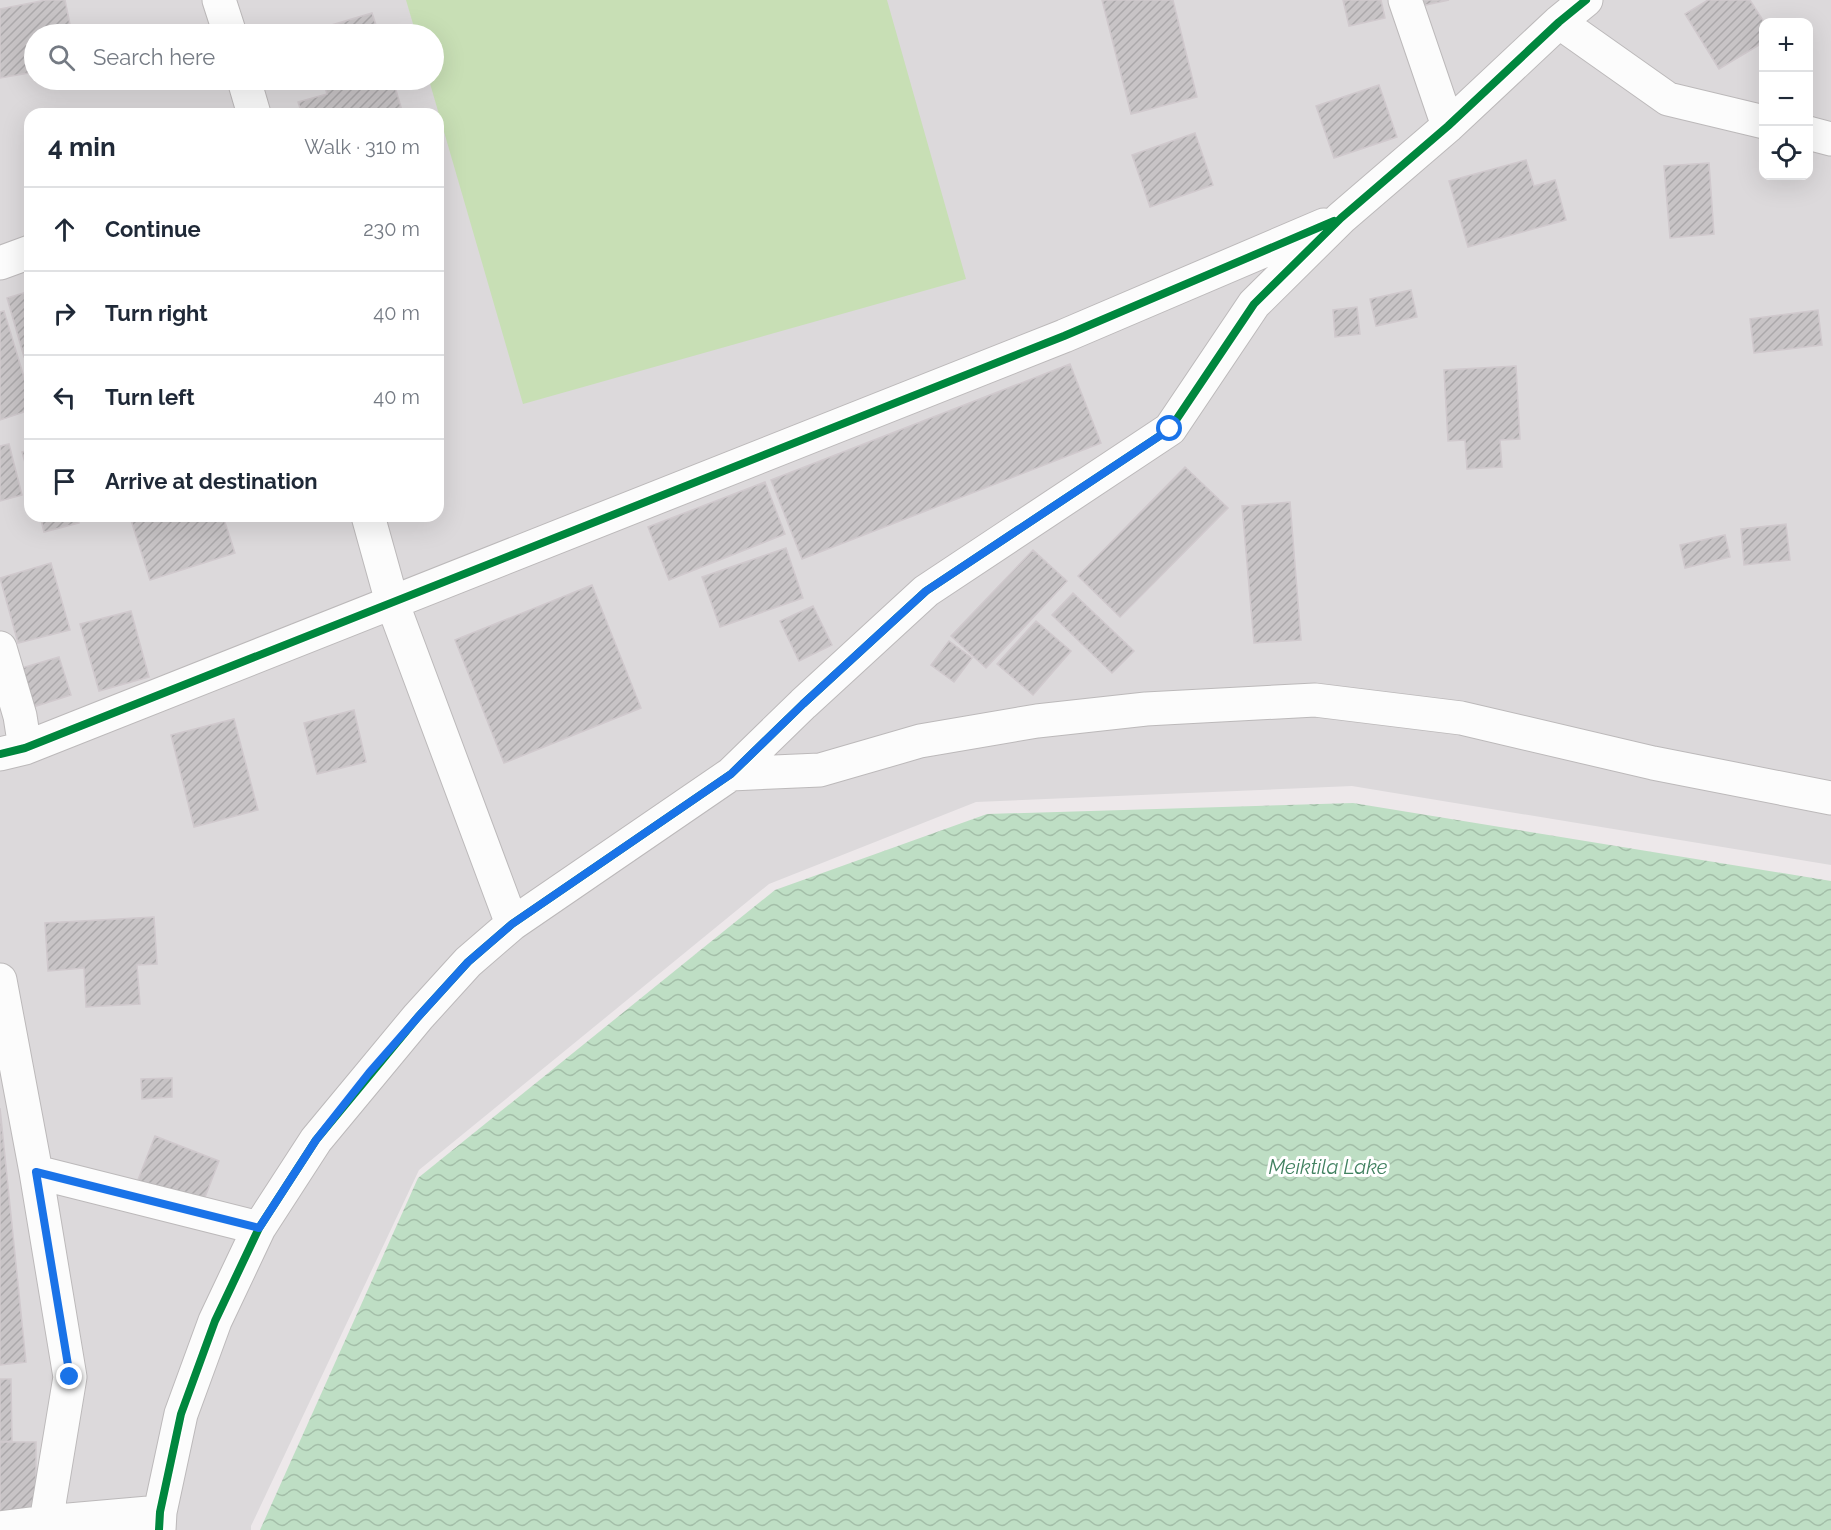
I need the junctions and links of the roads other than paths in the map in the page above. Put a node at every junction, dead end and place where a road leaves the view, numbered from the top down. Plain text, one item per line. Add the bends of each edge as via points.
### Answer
1 (219, 0) edge
2 (1405, 0) edge
3 (1586, 0) edge
4 (1560, 22) junction
5 (227, 24) edge
6 (247, 90) edge
7 (252, 108) edge
8 (1759, 121) edge
9 (1448, 126) junction
10 (1813, 134) edge
11 (1831, 139) edge
12 (1341, 218) junction
13 (24, 254) edge
14 (0, 262) edge
15 (370, 522) edge
16 (392, 602) junction
17 (0, 648) edge
18 (12, 751) edge
19 (731, 774) junction
20 (1831, 798) edge
21 (512, 924) junction
22 (0, 980) edge
23 (36, 1172) junction
24 (259, 1228) junction
25 (160, 1521) edge
26 (44, 1526) edge
27 (0, 1528) edge

1 - 5 street
2 - 9 street
3 - 4 street
4 - 8 street via 1668,99
4 - 9 street
6 - 7 street
9 - 12 street
10 - 11 street
12 - 16 street via 1064,336
12 - 19 street via 1254,304 1170,429 926,591
13 - 14 street
15 - 16 street
16 - 18 street
16 - 21 street
17 - 18 street via 20,716
19 - 20 street via 820,770 920,741 1037,721 1146,709 1315,700 1461,718 1653,763
19 - 21 street
21 - 24 street via 468,962 369,1073 316,1140
22 - 23 street
23 - 24 street
23 - 26 street via 70,1377
24 - 25 street via 215,1321 181,1414
25 - 26 street
26 - 27 street

